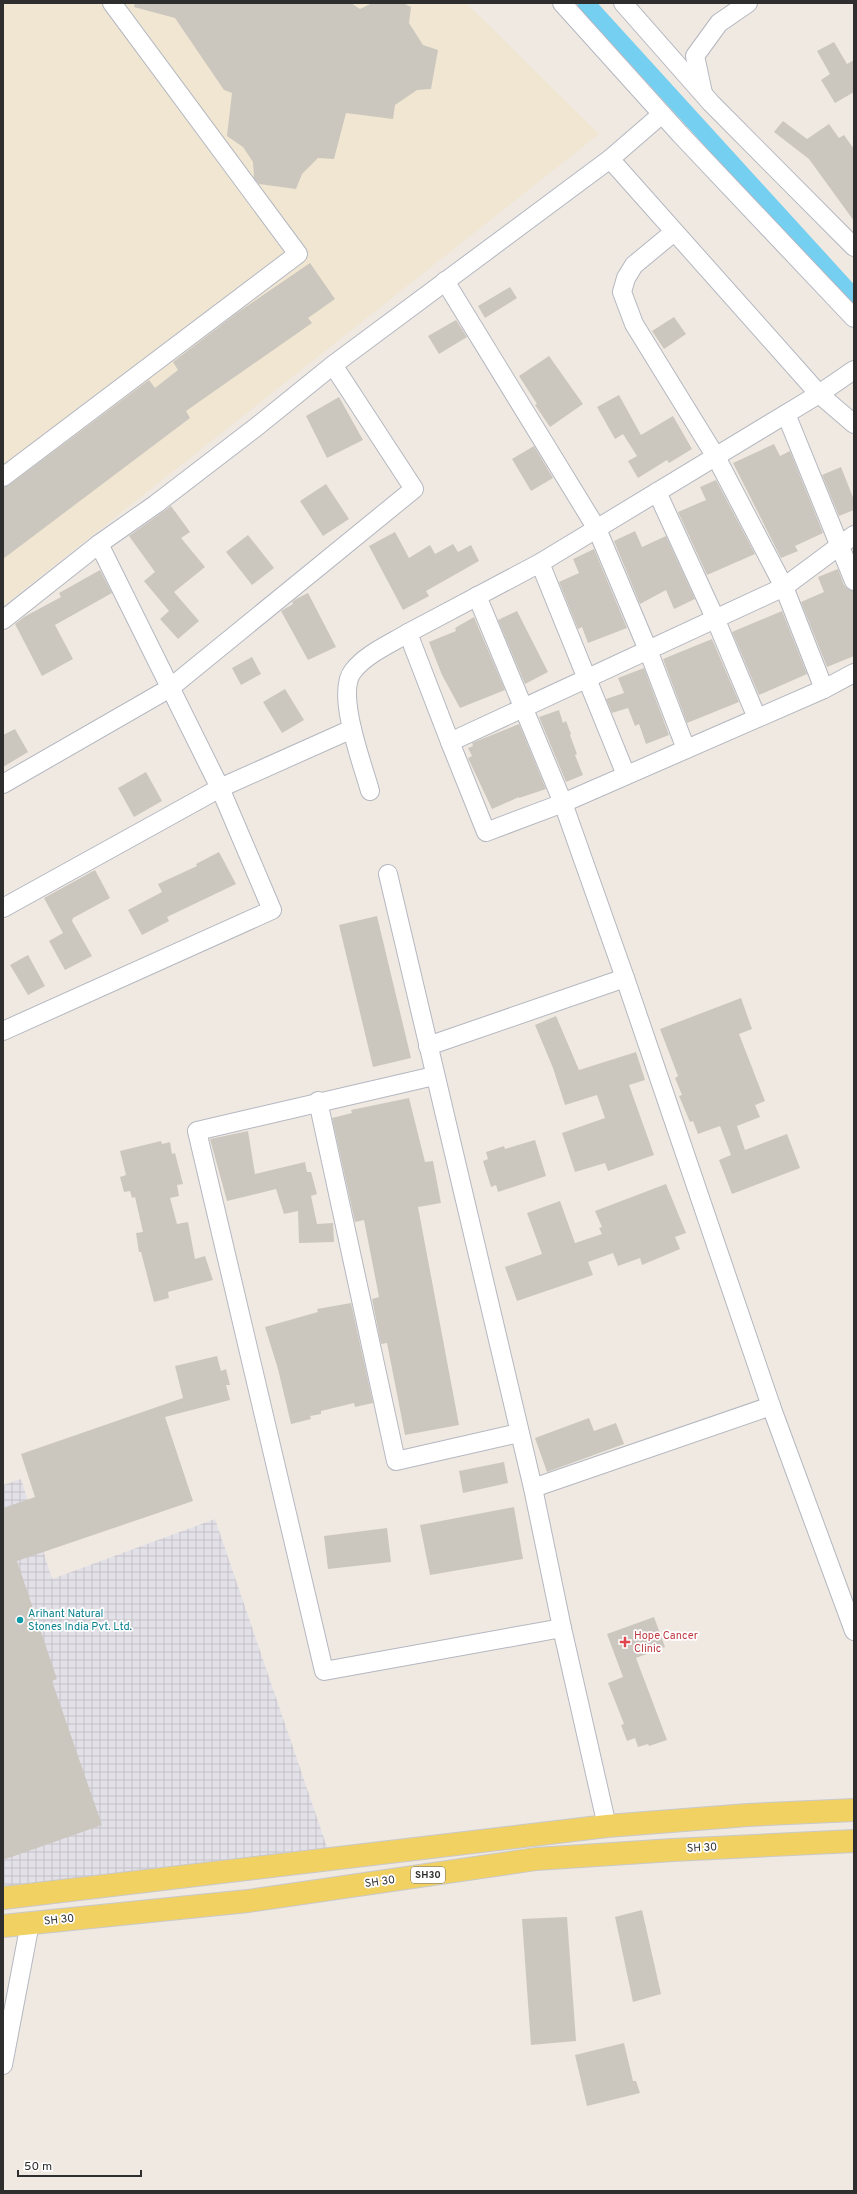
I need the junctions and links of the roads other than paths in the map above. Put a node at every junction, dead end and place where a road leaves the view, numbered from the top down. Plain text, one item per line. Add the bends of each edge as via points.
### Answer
1 (112, 3) edge
2 (562, 3) edge
3 (623, 3) edge
4 (748, 3) edge
5 (703, 94) junction
6 (662, 114) junction
7 (610, 159) junction
8 (674, 232) junction
9 (854, 246) edge
10 (445, 281) junction
11 (854, 318) edge
12 (333, 365) junction
13 (854, 370) edge
14 (820, 394) junction
15 (786, 414) junction
16 (854, 424) edge
17 (716, 457) junction
18 (3, 477) edge
19 (657, 492) junction
20 (597, 529) junction
21 (854, 535) edge
22 (99, 544) junction
23 (840, 546) junction
24 (540, 563) junction
25 (854, 581) edge
26 (784, 587) junction
27 (477, 596) junction
28 (715, 618) junction
29 (3, 620) edge
30 (408, 633) junction
31 (648, 650) junction
32 (854, 673) edge
33 (586, 678) junction
34 (170, 688) junction
35 (824, 689) junction
36 (523, 708) junction
37 (758, 718) junction
38 (352, 729) junction
39 (450, 742) junction
40 (686, 749) junction
41 (626, 774) junction
42 (3, 784) edge
43 (220, 788) junction
44 (370, 791) dead end
45 (563, 803) junction
46 (388, 874) dead end
47 (3, 908) edge
48 (625, 978) junction
49 (3, 1031) edge
50 (428, 1046) junction
51 (434, 1076) junction
52 (318, 1101) junction
53 (771, 1406) junction
54 (519, 1433) junction
55 (533, 1488) junction
56 (562, 1628) junction
57 (854, 1631) edge
58 (854, 1810) edge
59 (607, 1826) junction
60 (854, 1841) edge
61 (3, 1898) edge
62 (30, 1923) junction
63 (3, 1926) edge
64 (3, 2065) edge

1 - 18 street via 298,254
2 - 6 street
3 - 5 street
4 - 5 street via 719,23 695,56
5 - 9 street
6 - 7 street
6 - 11 street
7 - 8 street
7 - 10 street
8 - 14 street
8 - 17 street via 634,264 622,292 634,324
10 - 12 street
10 - 20 street
12 - 22 street via 156,504
12 - 34 street via 414,489
13 - 14 street
14 - 15 street
14 - 16 street
15 - 17 street
15 - 23 street
17 - 19 street
17 - 26 street
19 - 20 street
19 - 28 street
20 - 24 street
20 - 31 street
21 - 23 street
22 - 29 street
22 - 34 street
23 - 25 street
23 - 26 street
24 - 27 street
24 - 33 street
26 - 28 street
26 - 35 street
27 - 30 street
27 - 36 street
28 - 31 street
28 - 37 street
30 - 38 street via 365,660 352,672 346,692
30 - 39 street
31 - 33 street
31 - 40 street
32 - 35 street
33 - 36 street
33 - 41 street
34 - 42 street
34 - 43 street
35 - 37 street
36 - 39 street
36 - 45 street
37 - 40 street
38 - 43 street
38 - 44 street
39 - 45 street via 486,832
40 - 41 street
41 - 45 street
43 - 47 street
43 - 49 street via 272,910
45 - 48 street
46 - 50 street
48 - 50 street
48 - 53 street
50 - 51 street
51 - 52 street
51 - 54 street
52 - 54 street via 396,1461
52 - 56 street via 197,1131 324,1671
53 - 55 street
53 - 57 street
54 - 55 street
55 - 56 street
56 - 59 street
58 - 59 main road
59 - 61 main road
60 - 62 main road, SH 30 / SH30 via 536,1859 248,1901
62 - 63 main road, SH 30 / SH30
62 - 64 street

